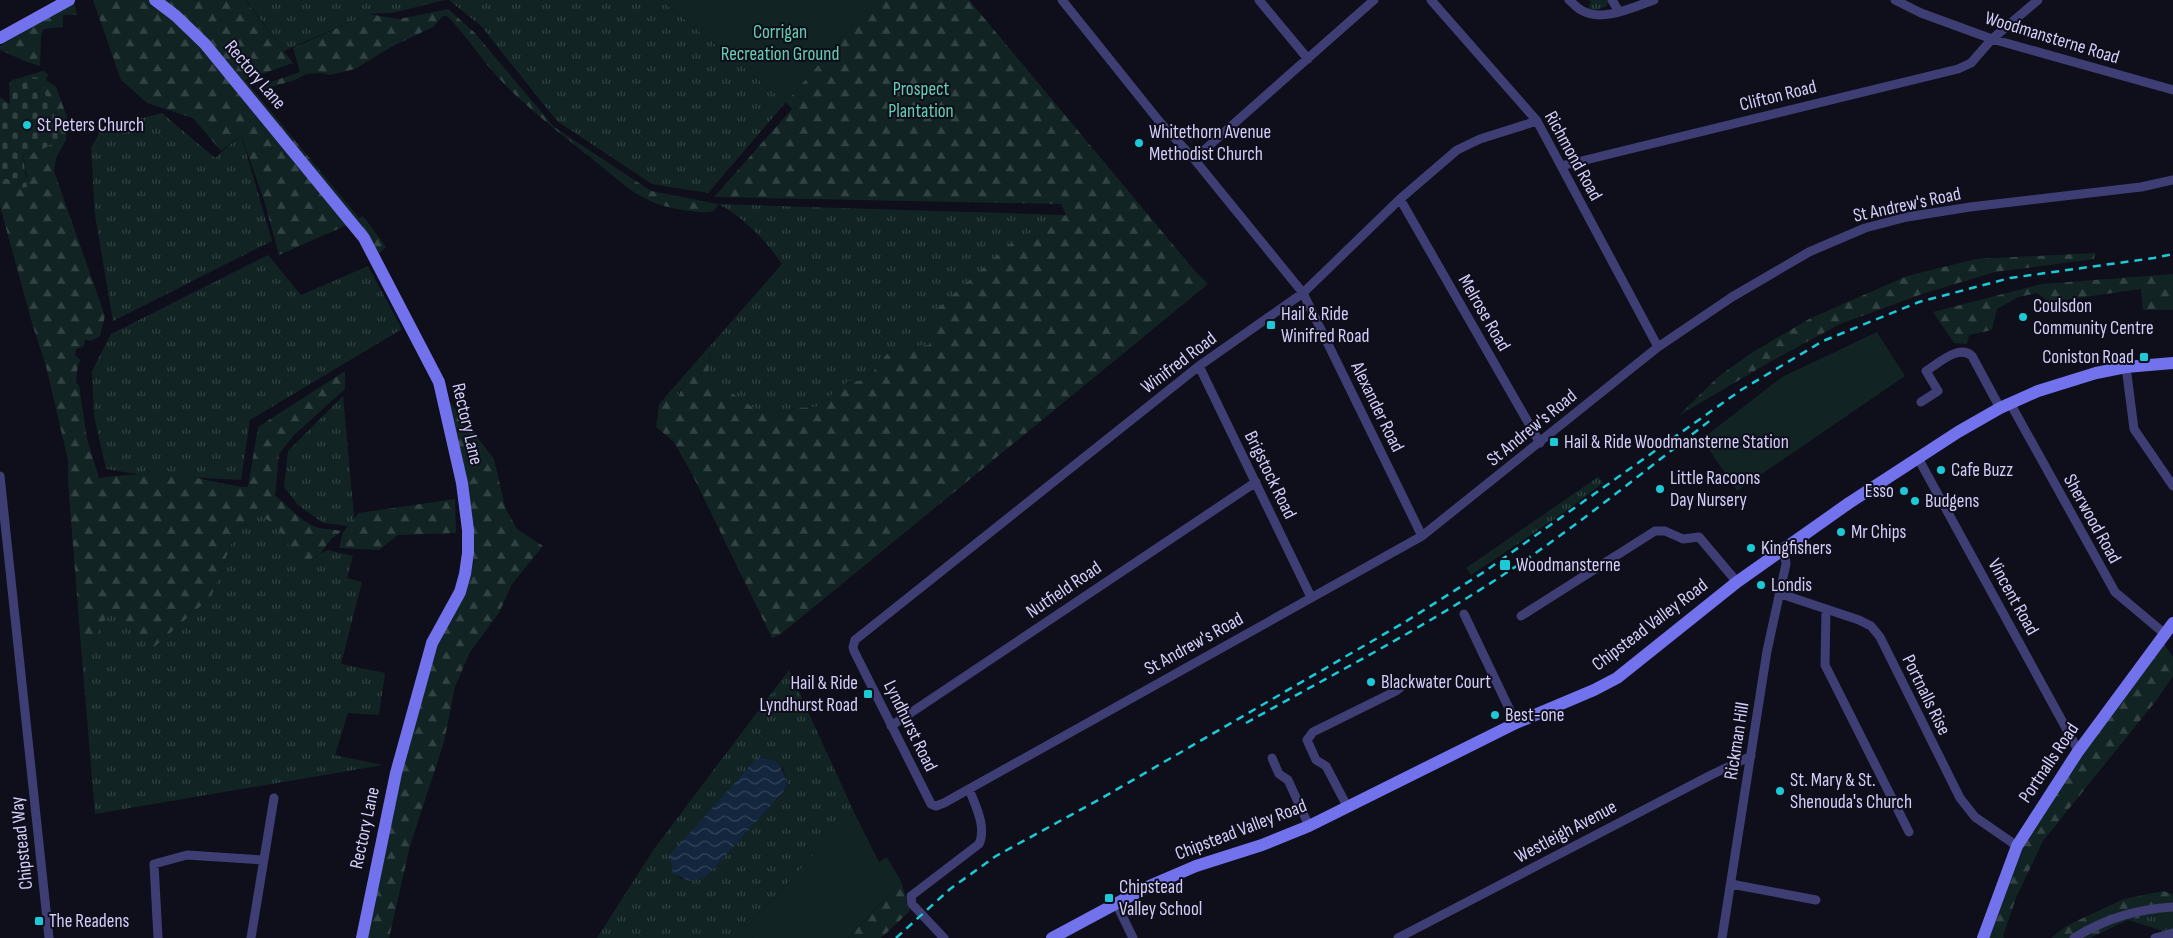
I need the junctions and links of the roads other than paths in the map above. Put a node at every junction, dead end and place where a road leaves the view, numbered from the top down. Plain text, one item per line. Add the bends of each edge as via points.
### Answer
1 (69, 0) edge
2 (155, 0) edge
3 (1062, 0) edge
4 (1259, 0) edge
5 (1374, 0) edge
6 (1431, 0) edge
7 (1569, 0) edge
8 (1612, 0) edge
9 (1654, 0) edge
10 (1895, 0) edge
11 (2038, 0) edge
12 (1619, 12) junction
13 (0, 38) edge
14 (1992, 39) junction
15 (1308, 59) junction
16 (2173, 90) edge
17 (1537, 121) junction
18 (1194, 160) junction
19 (1561, 166) junction
20 (2173, 180) edge
21 (1400, 199) junction
22 (1303, 293) junction
23 (1658, 347) junction
24 (2173, 363) edge
25 (1199, 366) junction
26 (2126, 367) junction
27 (1922, 402) dead end
28 (2005, 406) junction
29 (1540, 443) junction
30 (1918, 458) junction
31 (0, 476) edge
32 (1256, 482) junction
33 (2173, 486) edge
34 (1422, 536) junction
35 (1781, 551) junction
36 (1736, 582) junction
37 (1781, 594) junction
38 (1311, 598) junction
39 (1826, 609) junction
40 (1464, 614) dead end
41 (1521, 616) dead end
42 (2169, 628) edge
43 (854, 651) joint
44 (1406, 683) dead end
45 (1516, 723) junction
46 (891, 726) junction
47 (2078, 750) junction
48 (1751, 756) junction
49 (1272, 758) dead end
50 (969, 789) junction
51 (274, 798) dead end
52 (944, 803) joint
53 (1347, 806) junction
54 (1309, 826) junction
55 (1909, 832) dead end
56 (2017, 846) junction
57 (263, 860) junction
58 (1731, 884) junction
59 (1816, 900) dead end
60 (1116, 903) junction
61 (2173, 907) edge
62 (2173, 933) edge
63 (49, 938) edge
64 (158, 938) edge
65 (251, 938) edge
66 (362, 938) edge
67 (944, 938) edge
68 (1052, 938) edge
69 (1133, 938) edge
70 (1398, 938) edge
71 (1722, 938) edge
72 (1983, 938) edge
73 (2074, 938) edge
74 (2155, 938) edge

1 - 13 main road
2 - 66 main road, Rectory Lane via 205,44 364,238 439,382 460,474 468,530 465,574 460,592 432,643 396,773
3 - 18 street, Alexander Road
4 - 15 street
5 - 15 street
6 - 17 street, Richmond Road
7 - 12 street via 1582,11 1595,16
8 - 12 street
9 - 12 street
10 - 14 street, Woodmansterne Road
11 - 14 street, Clifton Road
14 - 16 street, Woodmansterne Road
14 - 19 street, Clifton Road via 1971,62 1958,69
15 - 18 street
17 - 19 street, Richmond Road
17 - 21 street, Winifred Road via 1480,139 1457,150
18 - 22 street, Alexander Road
19 - 23 street, Richmond Road
20 - 23 street, St Andrew's Road via 1928,213 1865,228 1808,252 1732,297
21 - 22 street, Winifred Road
21 - 29 street, Melrose Road
22 - 25 street, Winifred Road
22 - 34 street, Alexander Road
23 - 29 street, St Andrew's Road
24 - 26 main road, Chipstead Valley Road
25 - 32 street, Brigstock Road
25 - 43 street, Winifred Road via 858,637
26 - 28 main road, Chipstead Valley Road via 2081,377
26 - 33 street via 2134,429
27 - 28 street, Sherwood Road via 1938,391 1926,371 1957,352 1965,351 1972,356
28 - 30 main road, Chipstead Valley Road
28 - 42 street, Sherwood Road via 2114,592
29 - 34 street, St Andrew's Road
30 - 35 main road, Chipstead Valley Road
30 - 47 street, Vincent Road
31 - 63 street, Chipstead Way
32 - 38 street, Brigstock Road
32 - 46 street, Nutfield Road
34 - 38 street, St Andrew's Road
35 - 36 main road, Chipstead Valley Road
35 - 37 street, Rickman Hill via 1786,564
36 - 41 street via 1699,537 1680,538 1665,531 1655,531
36 - 45 main road, Chipstead Valley Road via 1617,678
37 - 39 street, Portnalls Rise
37 - 48 street, Rickman Hill via 1767,651
38 - 50 street, St Andrew's Road
39 - 55 street via 1825,665
39 - 56 street, Portnalls Rise via 1866,622 1876,631 1960,798 1975,817
40 - 45 street
42 - 47 main road, Portnalls Road
43 - 46 street, Lyndhurst Road
44 - 53 street via 1313,732 1307,740 1316,760 1326,766
45 - 53 main road, Chipstead Valley Road
46 - 52 street, Lyndhurst Road via 929,802 936,806
47 - 56 main road, Portnalls Road
48 - 58 street, Rickman Hill
48 - 70 street, Westleigh Avenue
49 - 54 street via 1279,774 1288,780
50 - 52 street, St Andrew's Road
50 - 67 street via 982,827 979,844 911,896 912,904
51 - 57 street
53 - 54 main road, Chipstead Valley Road
54 - 60 main road, Chipstead Valley Road via 1188,869
56 - 72 main road, Portnalls Road
57 - 64 street via 187,855 154,864
57 - 65 street
58 - 59 street
58 - 71 street, Rickman Hill
60 - 68 main road, Chipstead Valley Road
60 - 69 street
61 - 73 street via 2119,916
62 - 74 street

